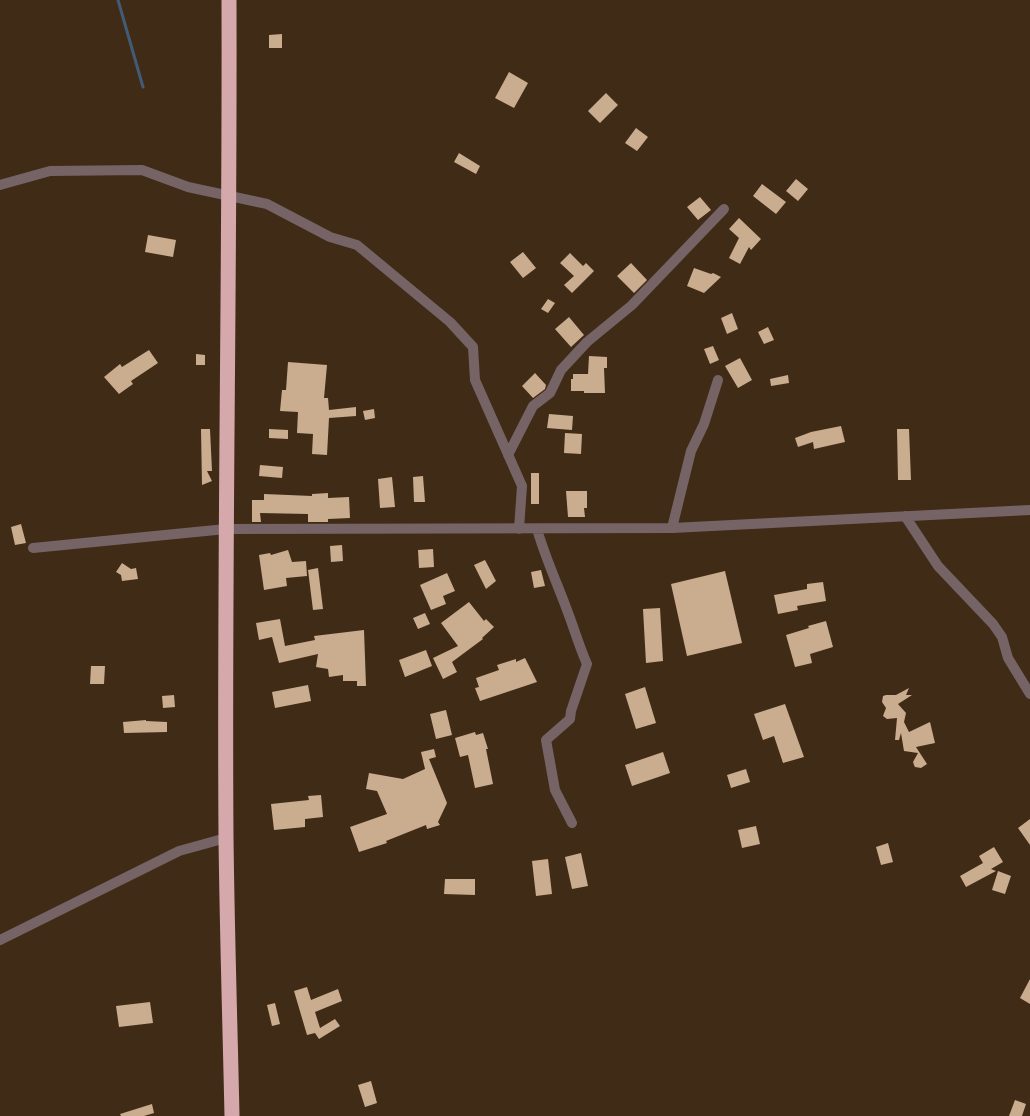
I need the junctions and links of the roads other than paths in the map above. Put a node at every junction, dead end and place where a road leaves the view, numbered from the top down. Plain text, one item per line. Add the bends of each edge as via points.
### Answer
1 (229, 0) edge
2 (0, 185) edge
3 (230, 197) junction
4 (724, 209) dead end
5 (718, 380) dead end
6 (508, 455) junction
7 (1030, 510) edge
8 (905, 516) junction
9 (226, 528) junction
10 (519, 528) junction
11 (672, 528) junction
12 (536, 529) junction
13 (33, 548) dead end
14 (1030, 694) edge
15 (572, 824) dead end
16 (226, 838) junction
17 (0, 940) edge
18 (232, 1116) edge

1 - 3 highway
2 - 3 street via 50,171 142,170 188,188
3 - 6 street via 267,204 330,237 357,245 450,322 473,347 475,380
3 - 9 highway
4 - 6 street via 632,305 587,342 561,370 550,392 533,406
5 - 11 street via 704,424 691,451
6 - 10 street via 522,486
7 - 8 street
8 - 11 street
8 - 14 street via 938,566 993,624 1002,637 1008,658
9 - 10 street
9 - 13 street
9 - 16 highway
10 - 12 street
11 - 12 street
12 - 15 street via 587,664 570,719 546,740 555,790
16 - 17 street via 179,850
16 - 18 highway

